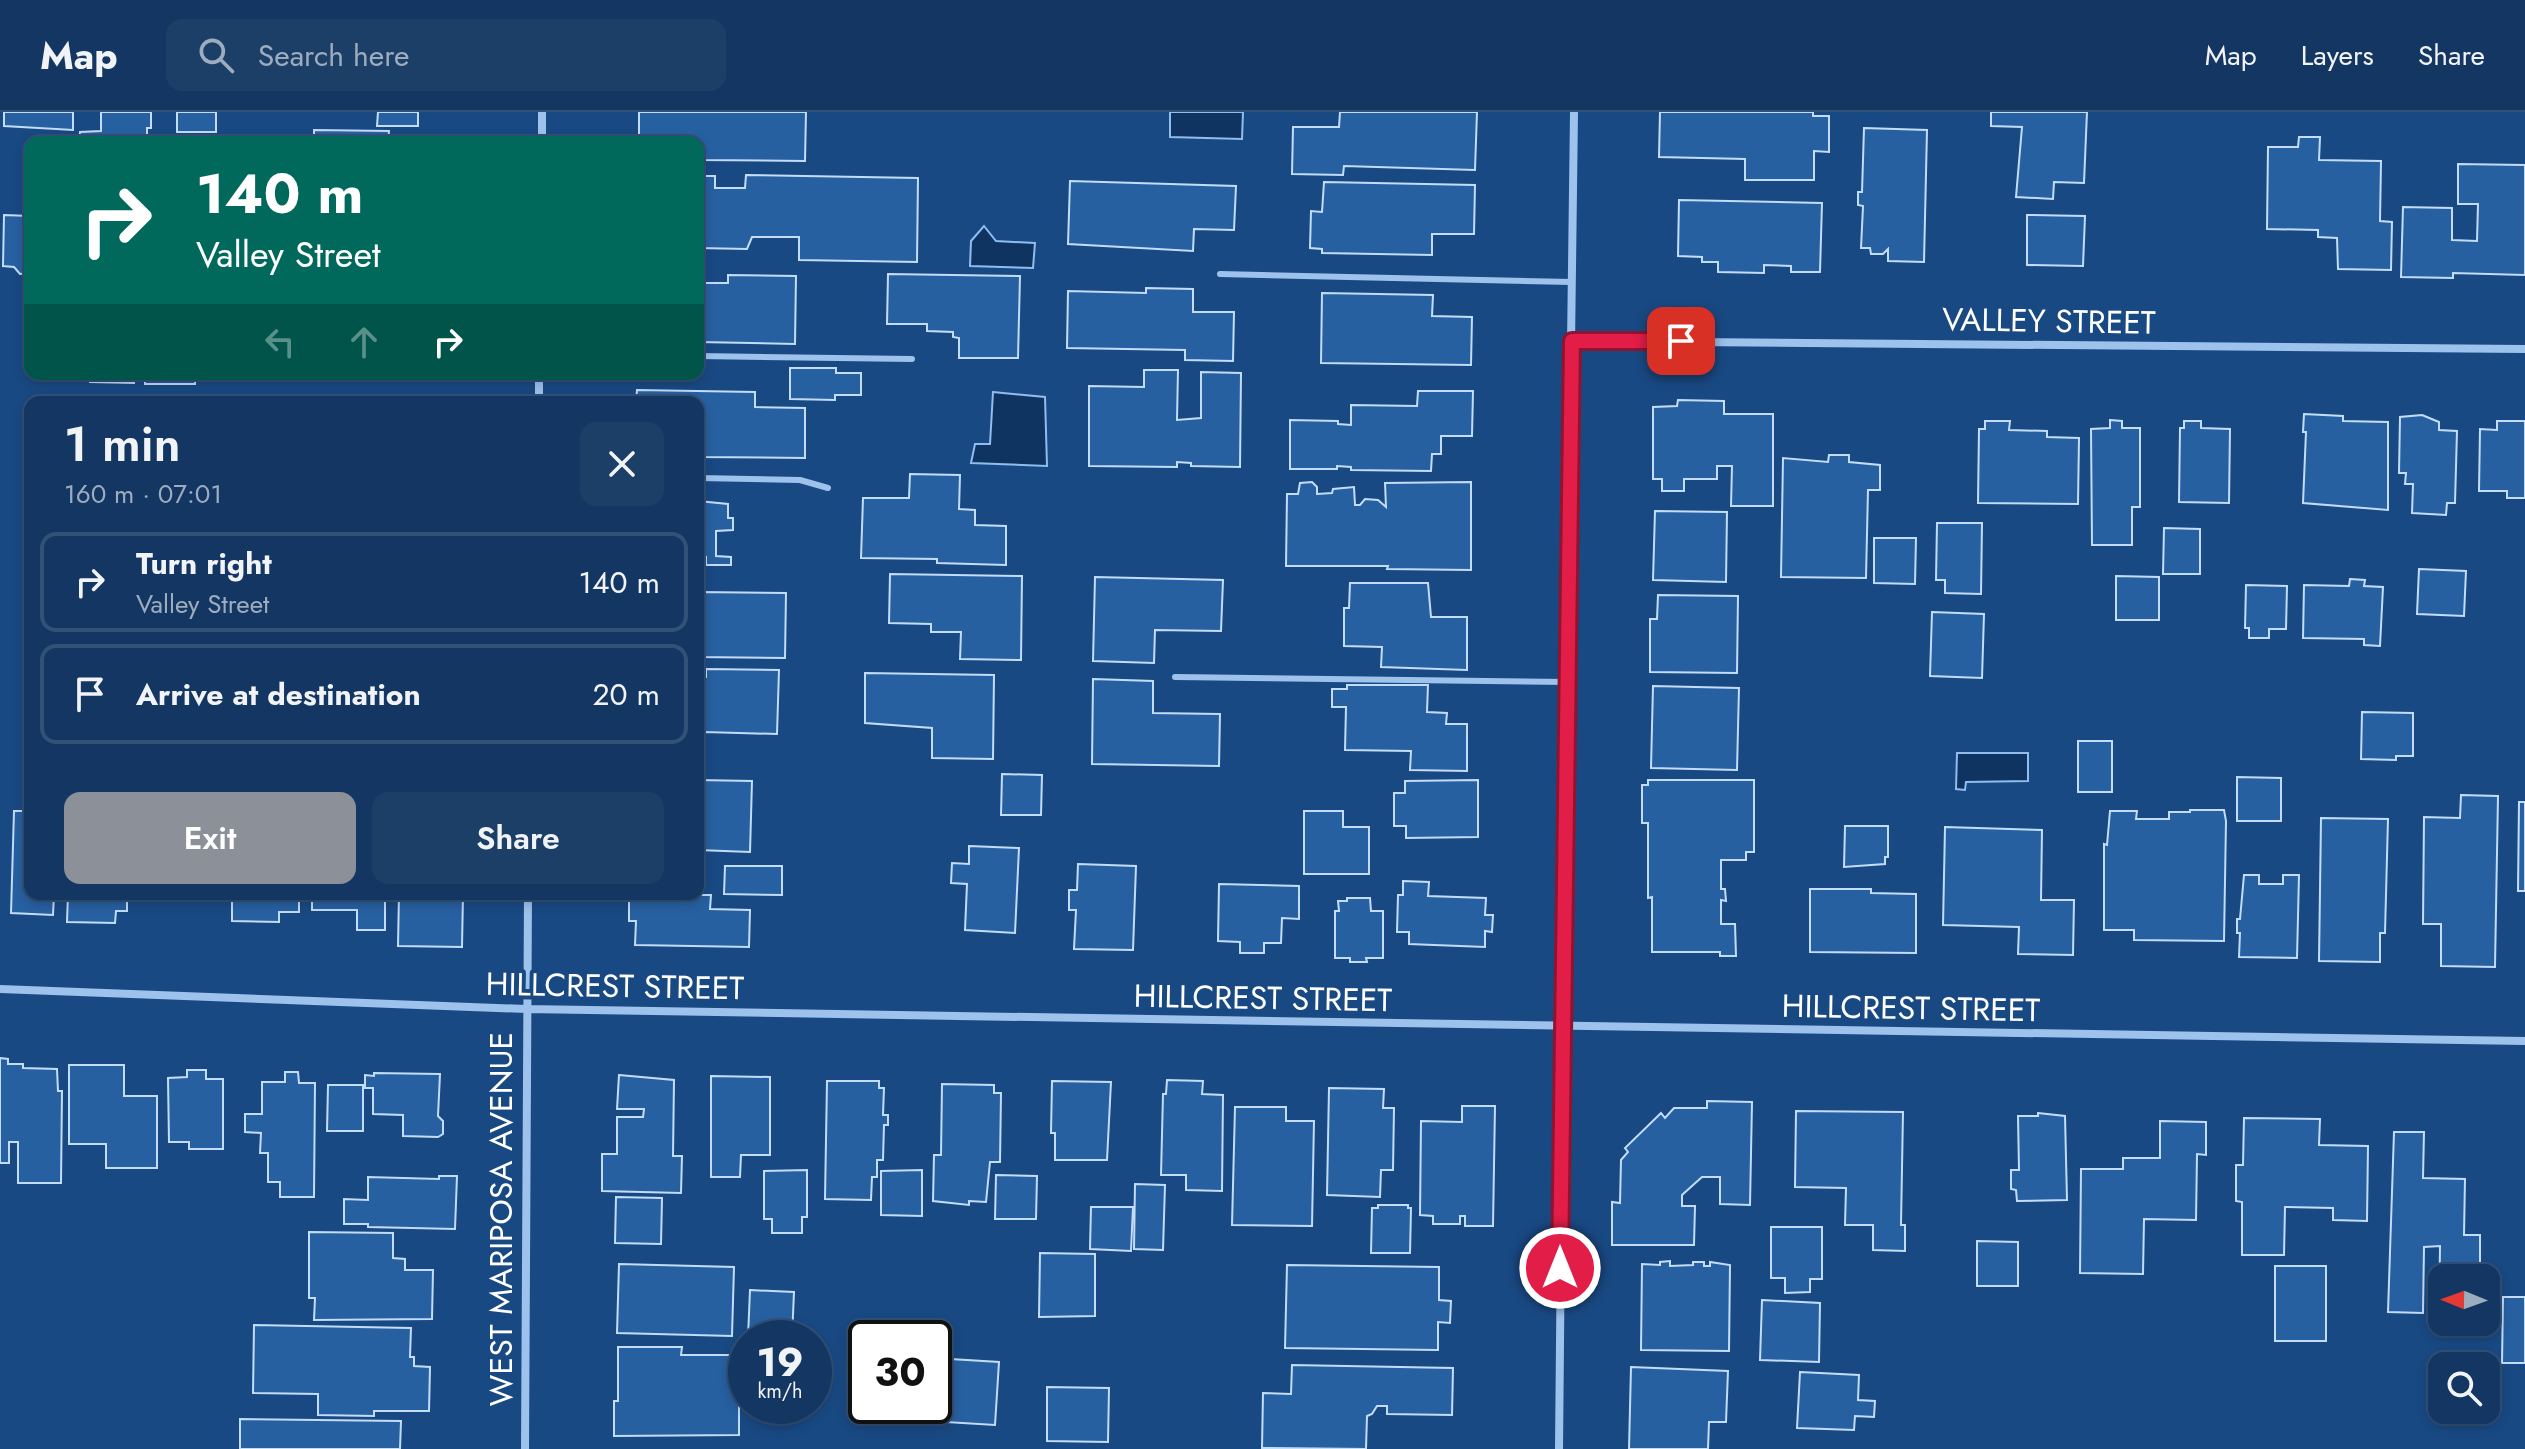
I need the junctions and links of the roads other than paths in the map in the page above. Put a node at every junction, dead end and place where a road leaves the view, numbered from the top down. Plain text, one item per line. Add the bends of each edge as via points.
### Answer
1 (542, 112) edge
2 (1574, 112) edge
3 (542, 136) edge
4 (1220, 274) dead end
5 (1571, 282) junction
6 (1572, 341) junction
7 (2525, 349) edge
8 (704, 356) edge
9 (912, 359) dead end
10 (704, 478) edge
11 (828, 488) dead end
12 (1175, 677) dead end
13 (1568, 682) junction
14 (528, 900) edge
15 (0, 989) edge
16 (526, 1009) junction
17 (1561, 1027) junction
18 (2525, 1041) edge
19 (525, 1449) edge
20 (1559, 1449) edge

1 - 3 street
2 - 5 street
4 - 5 lane
5 - 6 street
6 - 7 street, VALLEY STREET
6 - 13 street
8 - 9 lane
10 - 11 lane via 800,480
12 - 13 lane
13 - 17 street
14 - 16 street, WEST MARIPOSA AVENUE
15 - 16 street, HILLCREST STREET
16 - 17 street, HILLCREST STREET
16 - 19 street, WEST MARIPOSA AVENUE
17 - 18 street, HILLCREST STREET
17 - 20 street

